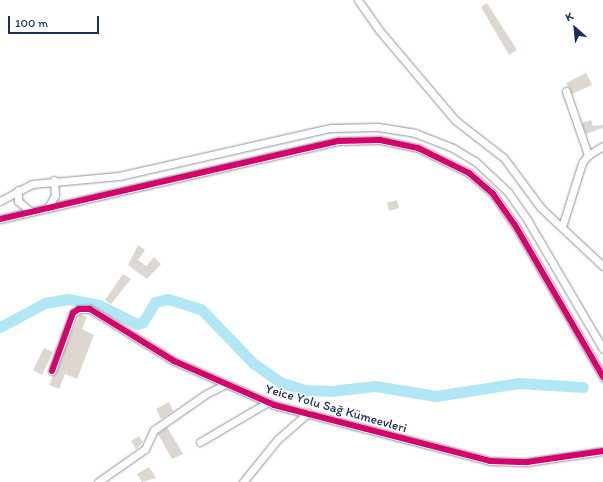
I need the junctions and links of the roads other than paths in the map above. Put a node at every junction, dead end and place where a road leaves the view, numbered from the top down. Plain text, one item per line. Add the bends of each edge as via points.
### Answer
1 (358, 0) edge
2 (566, 91) dead end
3 (603, 146) edge
4 (588, 155) junction
5 (54, 180) junction
6 (18, 190) junction
7 (0, 201) edge
8 (48, 208) junction
9 (31, 212) junction
10 (0, 219) edge
11 (562, 227) junction
12 (603, 266) edge
13 (603, 349) edge
14 (52, 371) dead end
15 (603, 377) edge
16 (226, 384) junction
17 (268, 402) junction
18 (308, 413) junction
19 (200, 442) dead end
20 (603, 451) edge
21 (98, 482) edge
22 (243, 482) edge

1 - 11 street via 376,26 455,120 504,158 541,208
2 - 4 street
3 - 4 street
4 - 11 street via 576,178
5 - 6 street
5 - 8 street via 55,195
5 - 13 street via 76,182 118,176 348,126 391,129 426,136 475,161 508,192 528,220
6 - 7 street
6 - 9 street via 18,201
8 - 9 street
8 - 15 street via 338,142 380,140 418,148 468,173 493,194 515,225
9 - 10 street
11 - 12 street
14 - 16 street, Yeice Yolu Sağ Kümeevleri via 71,316 83,308 114,321 174,361
16 - 17 street, Yeice Yolu Sağ Kümeevleri
16 - 21 street via 206,394 154,430 145,449
17 - 18 street, Yeice Yolu Sağ Kümeevleri
17 - 19 street
18 - 20 street, Yeice Yolu Sağ Kümeevleri via 490,461 527,462
18 - 22 street via 278,440

